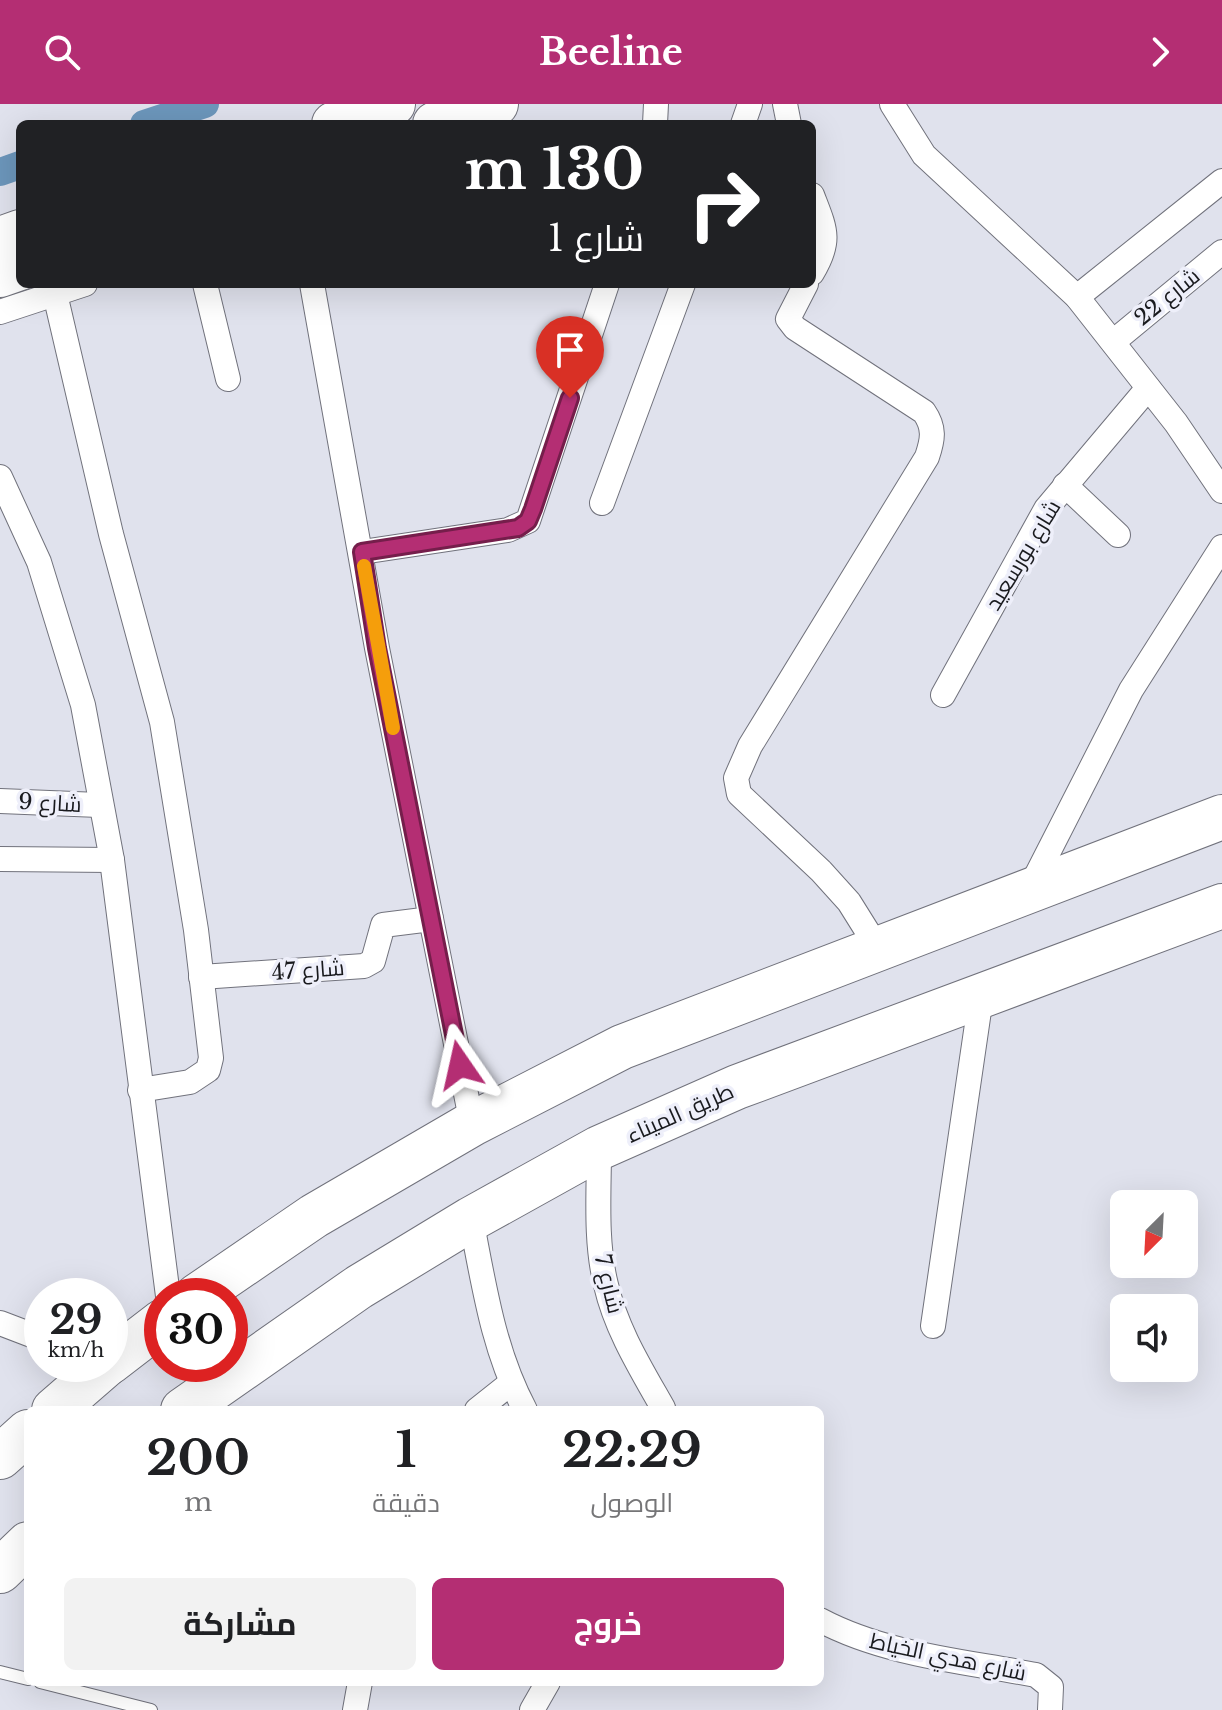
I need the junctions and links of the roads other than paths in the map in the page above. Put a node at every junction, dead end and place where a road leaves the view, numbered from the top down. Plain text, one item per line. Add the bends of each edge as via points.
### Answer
1 (393, 104) edge
2 (496, 104) edge
3 (892, 104) edge
4 (346, 120) edge
5 (447, 120) edge
6 (1222, 181) edge
7 (816, 206) edge
8 (1222, 252) edge
9 (816, 266) edge
10 (73, 288) edge
11 (206, 288) edge
12 (313, 288) edge
13 (606, 288) edge
14 (682, 288) edge
15 (804, 288) edge
16 (55, 294) junction
17 (1077, 297) junction
18 (0, 312) edge
19 (1113, 342) junction
20 (228, 379) dead end
21 (1148, 388) junction
22 (0, 477) edge
23 (1065, 485) junction
24 (1222, 491) edge
25 (602, 503) dead end
26 (6, 505) edge
27 (1118, 535) dead end
28 (1222, 547) edge
29 (362, 552) junction
30 (943, 695) dead end
31 (0, 801) edge
32 (99, 805) junction
33 (1222, 817) edge
34 (0, 859) edge
35 (112, 860) junction
36 (1029, 890) junction
37 (1222, 906) edge
38 (431, 919) junction
39 (879, 950) junction
40 (201, 977) junction
41 (981, 997) junction
42 (140, 1090) junction
43 (472, 1124) junction
44 (599, 1148) junction
45 (471, 1219) junction
46 (166, 1278) edge
47 (223, 1278) edge
48 (0, 1323) edge
49 (933, 1326) dead end
50 (24, 1332) edge
51 (144, 1336) edge
52 (128, 1348) edge
53 (87, 1382) edge
54 (511, 1383) junction
55 (59, 1406) edge
56 (189, 1406) edge
57 (482, 1406) edge
58 (523, 1406) edge
59 (662, 1406) edge
60 (24, 1436) edge
61 (0, 1457) edge
62 (24, 1548) edge
63 (0, 1571) edge
64 (824, 1622) edge
65 (0, 1672) edge
66 (24, 1678) edge
67 (56, 1686) edge
68 (359, 1686) edge
69 (546, 1686) edge
70 (151, 1710) edge
71 (355, 1710) edge
72 (532, 1710) edge
73 (1050, 1710) edge

1 - 4 highway
2 - 5 highway
3 - 17 street via 924,155
6 - 17 street
7 - 9 street via 826,247
8 - 19 street, شارع 22
10 - 16 street
11 - 20 street
12 - 29 street
13 - 29 street via 528,521 518,528
14 - 25 street
15 - 39 street via 788,319 795,328 924,412 933,425 933,442 750,746 736,778 739,794 849,902
16 - 18 street
16 - 40 street via 162,722
17 - 19 street
19 - 21 street
21 - 23 street, شارع بورسعيد
21 - 24 street
22 - 26 street
23 - 27 street
23 - 30 street, شارع بورسعيد via 1041,517
26 - 32 street via 39,562 83,705
28 - 36 street via 1131,690
29 - 38 street
31 - 32 street, شارع 9
32 - 35 street
33 - 36 highway
34 - 35 street
35 - 42 street
36 - 39 highway
37 - 41 highway, طريق الميناء
38 - 40 street, شارع 47 via 383,925 373,961 364,966
38 - 43 street
39 - 43 highway via 622,1047
40 - 42 street via 208,1070 190,1082
41 - 44 highway, طريق الميناء via 737,1087
41 - 49 street
42 - 46 street
43 - 47 highway via 314,1216
44 - 45 highway, طريق الميناء
44 - 59 street, شارع 7 via 606,1287
45 - 54 street via 494,1334
45 - 56 highway, طريق الميناء via 301,1325
48 - 50 street
51 - 52 highway
53 - 55 highway
54 - 57 street
54 - 58 street
60 - 61 highway
62 - 63 highway
64 - 73 street, شارع هدي الخياط via 880,1644 1036,1675 1051,1687
65 - 66 lane
67 - 70 lane
68 - 71 street
69 - 72 street

